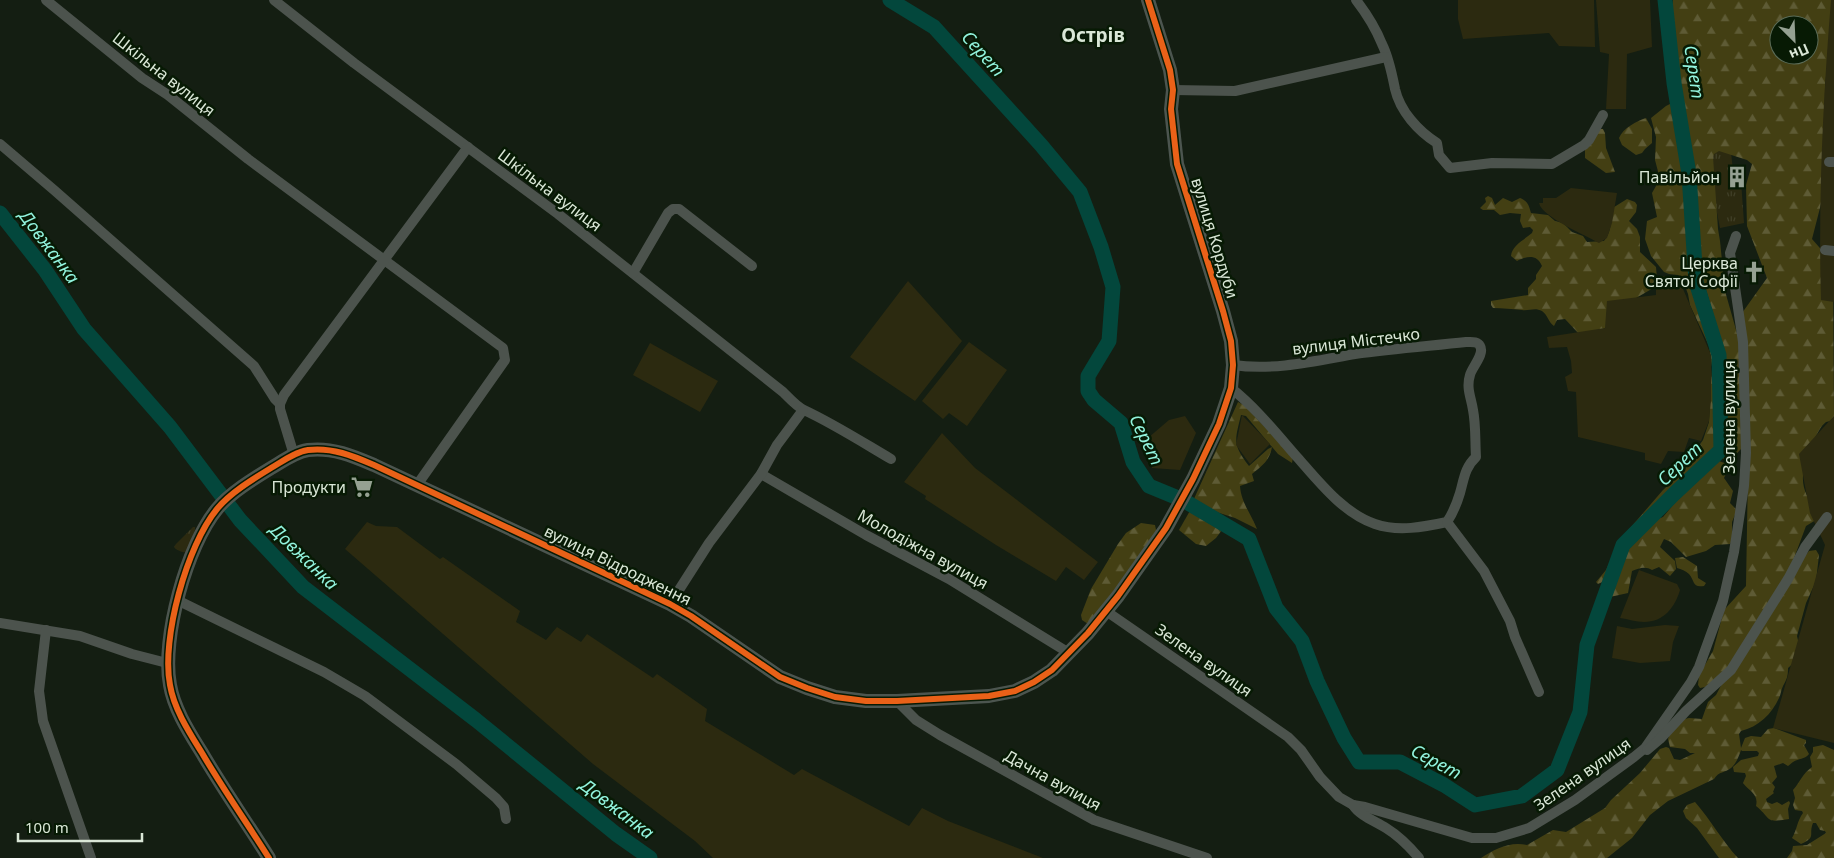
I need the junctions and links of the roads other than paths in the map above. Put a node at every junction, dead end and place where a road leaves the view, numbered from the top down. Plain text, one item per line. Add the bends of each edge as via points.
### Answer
1 (46, 0) edge
2 (274, 0) edge
3 (1148, 0) edge
4 (1356, 0) edge
5 (1386, 56) junction
6 (1173, 90) junction
7 (1603, 114) dead end
8 (0, 144) edge
9 (468, 147) junction
10 (1736, 236) dead end
11 (384, 260) junction
12 (752, 266) dead end
13 (632, 273) junction
14 (1233, 365) junction
15 (1231, 388) junction
16 (280, 404) junction
17 (803, 410) junction
18 (294, 455) junction
19 (891, 459) dead end
20 (761, 474) junction
21 (417, 485) junction
22 (1827, 517) dead end
23 (1447, 522) junction
24 (1166, 528) joint
25 (177, 600) junction
26 (670, 604) junction
27 (1106, 611) junction
28 (0, 623) edge
29 (46, 630) junction
30 (1069, 653) junction
31 (167, 663) junction
32 (1539, 692) dead end
33 (897, 701) junction
34 (1634, 757) junction
35 (1353, 805) junction
36 (506, 819) dead end
37 (92, 858) edge
38 (269, 858) edge
39 (1207, 858) edge
40 (1418, 858) edge

1 - 11 street, Шкільна вулиця via 142,78
2 - 9 street, Шкільна вулиця
3 - 6 street, вулиця Кордуби
4 - 5 street via 1376,30
5 - 6 street via 1235,91
5 - 7 street via 1395,90 1414,126 1437,143 1439,155 1450,168 1492,163 1552,164 1584,145
6 - 14 street, вулиця Кордуби via 1171,109 1177,164 1223,311
8 - 16 street via 254,366
9 - 11 street
9 - 13 street, Шкільна вулиця
10 - 34 street, Зелена вулиця via 1730,253 1743,342 1746,453 1734,552 1723,601 1695,674 1645,748
11 - 16 street
11 - 21 street, Шкільна вулиця via 497,343 505,354 505,360
12 - 13 street via 679,209 673,209
13 - 17 street, Шкільна вулиця
14 - 15 street, вулиця Кордуби
14 - 23 street, вулиця Містечко via 1254,368 1295,364 1466,342 1481,347 1469,385 1476,457 1465,472 1454,512
15 - 23 street via 1247,401 1322,486 1364,519 1377,525 1404,528
15 - 24 street, вулиця Кордуби via 1219,424
16 - 18 street
17 - 19 street, Шкільна вулиця
17 - 20 street via 777,445
18 - 21 street, вулиця Відродження via 308,450 344,452
18 - 25 street, вулиця Відродження via 264,472 218,508 202,530
20 - 26 street via 709,543
20 - 30 street, Молодіжна вулиця via 949,579
21 - 26 street, вулиця Відродження
22 - 34 street via 1805,547 1731,670 1653,747
23 - 32 street via 1484,571 1510,621
24 - 27 street, вулиця Відродження
25 - 31 street, вулиця Відродження
25 - 36 street via 324,672 365,696 496,798 504,807
26 - 33 street, вулиця Відродження via 780,677 836,697
27 - 30 street, вулиця Відродження
27 - 35 street, Зелена вулиця via 1288,736 1320,777 1339,797
28 - 29 street
29 - 31 street via 80,636
29 - 37 street via 39,692 43,722
30 - 33 street, вулиця Відродження via 1052,670 1015,691 989,696
31 - 38 street, вулиця Відродження via 170,687 188,730
33 - 39 street, Дачна вулиця via 916,720 940,735 1094,820
34 - 35 street, Зелена вулиця via 1550,817 1529,828 1496,838 1472,838
35 - 40 street via 1407,843

